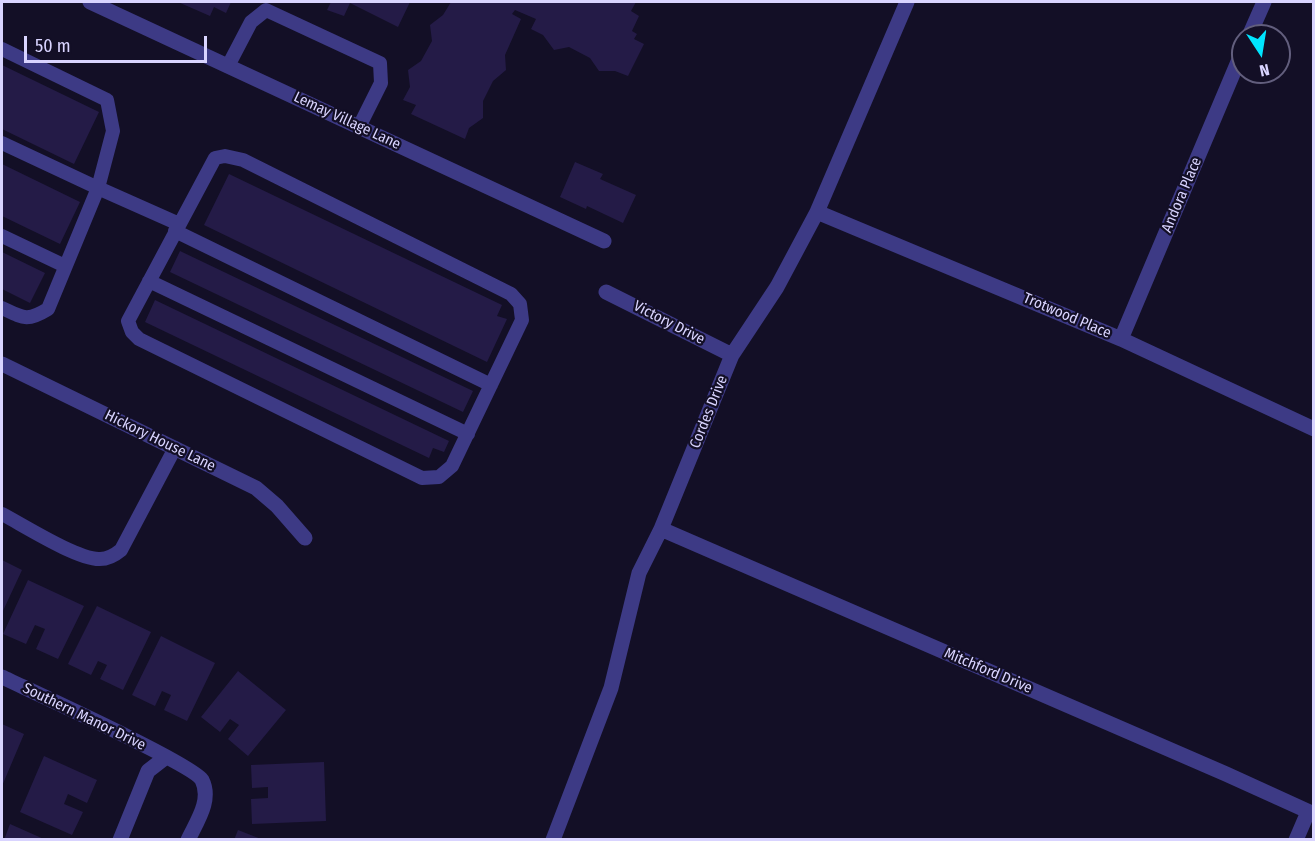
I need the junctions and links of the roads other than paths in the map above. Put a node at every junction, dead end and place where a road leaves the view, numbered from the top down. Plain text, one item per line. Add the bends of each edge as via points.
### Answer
1 (90, 2) edge
2 (907, 2) edge
3 (1264, 2) edge
4 (1254, 24) edge
5 (2, 49) edge
6 (228, 66) junction
7 (1231, 78) edge
8 (359, 127) junction
9 (2, 143) edge
10 (98, 188) junction
11 (817, 212) junction
12 (177, 227) junction
13 (2, 236) edge
14 (604, 241) dead end
15 (64, 266) junction
16 (149, 281) junction
17 (606, 292) dead end
18 (2, 308) edge
19 (1121, 339) junction
20 (732, 355) junction
21 (2, 364) edge
22 (491, 385) junction
23 (1314, 429) edge
24 (468, 434) junction
25 (175, 448) junction
26 (2, 514) edge
27 (661, 529) junction
28 (305, 538) dead end
29 (2, 677) edge
30 (166, 757) junction
31 (1311, 813) edge
32 (555, 839) edge
33 (120, 840) edge
34 (189, 840) edge
35 (1296, 840) edge

1 - 6 street, Lemay Village Lane
2 - 11 street, Cordes Drive
3 - 4 street
5 - 10 lane via 107,100 113,131
6 - 8 street, Lemay Village Lane
6 - 8 lane via 251,22 266,10 380,63 381,83
7 - 19 street, Andora Place
8 - 14 street, Lemay Village Lane
9 - 10 lane
10 - 12 lane
10 - 15 lane
11 - 19 street, Trotwood Place
11 - 20 street, Cordes Drive via 777,286
12 - 16 lane
12 - 22 lane
12 - 22 lane via 215,158 225,156 243,160 511,294 520,304 522,320
13 - 15 lane
15 - 18 lane via 48,309 34,318 20,317
16 - 24 lane
16 - 24 lane via 128,321 139,339 422,478 439,477 452,466
17 - 20 street, Victory Drive
19 - 23 street, Trotwood Place
20 - 27 street, Cordes Drive
21 - 25 street, Hickory House Lane
22 - 24 lane
25 - 26 lane via 116,555 91,558
25 - 28 street, Hickory House Lane via 256,488
27 - 31 street, Mitchford Drive
27 - 32 street, Cordes Drive via 639,573 611,688
29 - 30 street, Southern Manor Drive
30 - 33 street, Southern Manor Drive via 148,771
30 - 34 street, Southern Manor Drive via 201,777 206,790 205,804
31 - 35 street

